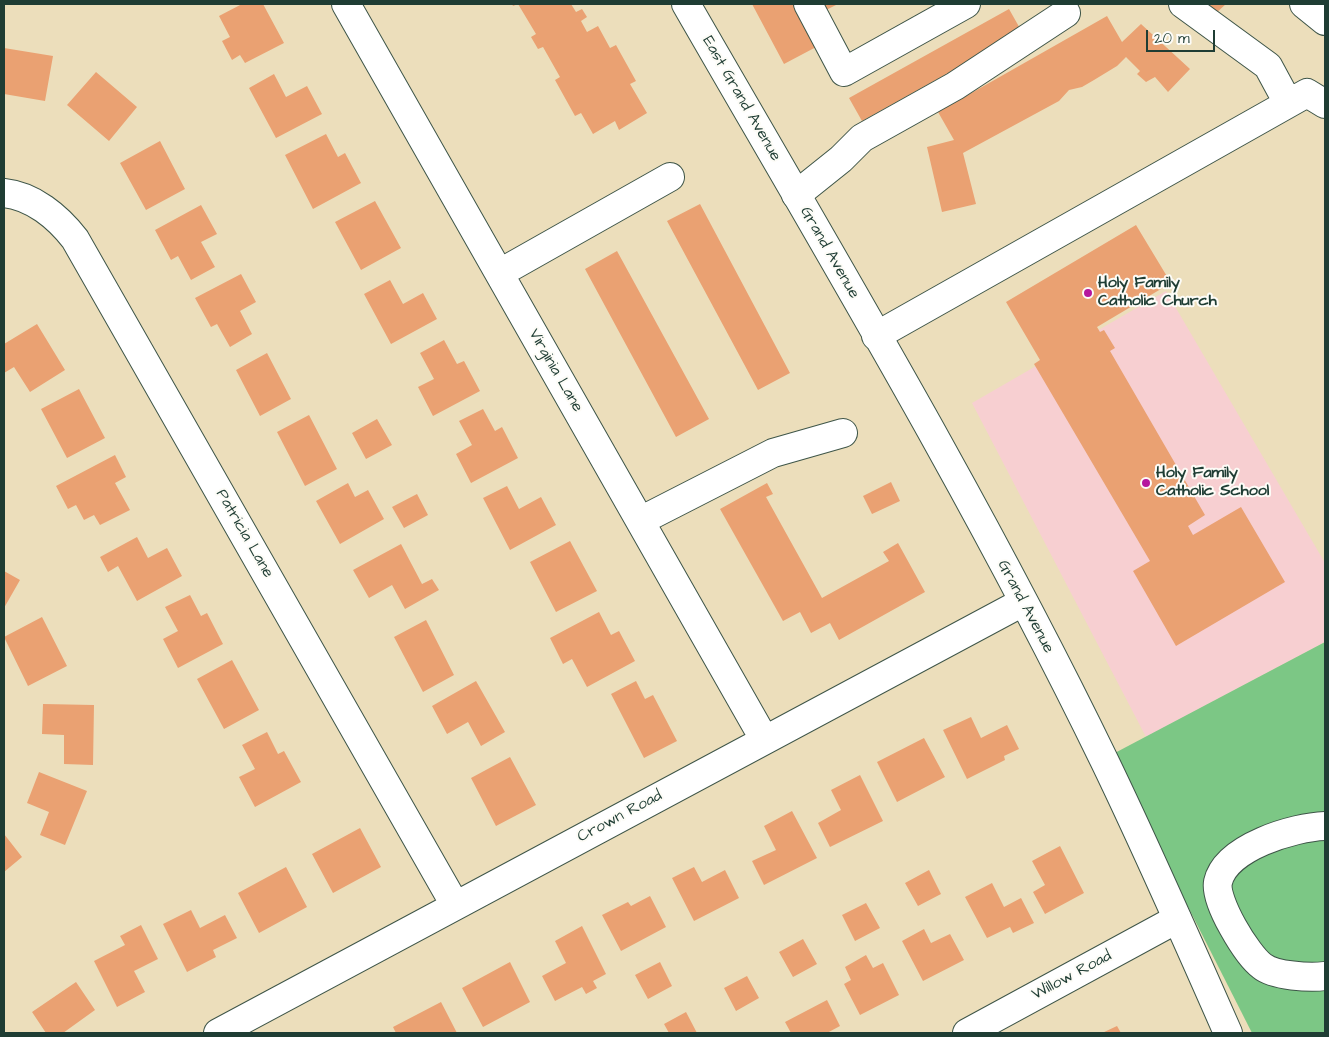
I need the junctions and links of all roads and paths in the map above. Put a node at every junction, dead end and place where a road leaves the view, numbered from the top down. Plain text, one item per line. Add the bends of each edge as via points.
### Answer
1 (346, 4) edge
2 (686, 4) edge
3 (808, 4) edge
4 (966, 4) edge
5 (1183, 4) edge
6 (1071, 7) edge
7 (1288, 103) junction
8 (1325, 104) edge
9 (670, 177) dead end
10 (4, 193) edge
11 (796, 195) junction
12 (500, 274) junction
13 (876, 336) junction
14 (843, 433) dead end
15 (640, 520) junction
16 (1023, 602) junction
17 (764, 739) junction
18 (1325, 826) edge
19 (455, 906) junction
20 (1178, 919) junction
21 (1325, 976) edge
22 (218, 1033) edge
23 (967, 1033) edge
24 (1228, 1033) edge

1 - 12 street, Virginia Lane
2 - 11 street, East Grand Avenue
3 - 4 street via 844,72
5 - 7 street via 1268,66
6 - 11 street via 955,86 862,138
7 - 8 street via 1307,92
7 - 13 street
9 - 12 street
10 - 19 street, Patricia Lane via 24,198 45,209 63,223 75,239
11 - 13 street, Grand Avenue
12 - 15 street, Virginia Lane
13 - 16 street, Grand Avenue
14 - 15 street via 773,453
15 - 17 street, Virginia Lane
16 - 17 street, Crown Road
16 - 20 street, Grand Avenue via 1104,760
17 - 19 street, Crown Road
18 - 21 street via 1284,834 1248,848 1223,872 1218,883 1219,895 1232,925 1262,967 1288,975
19 - 22 street, Crown Road
20 - 23 street, Willow Road
20 - 24 street, Grand Avenue

